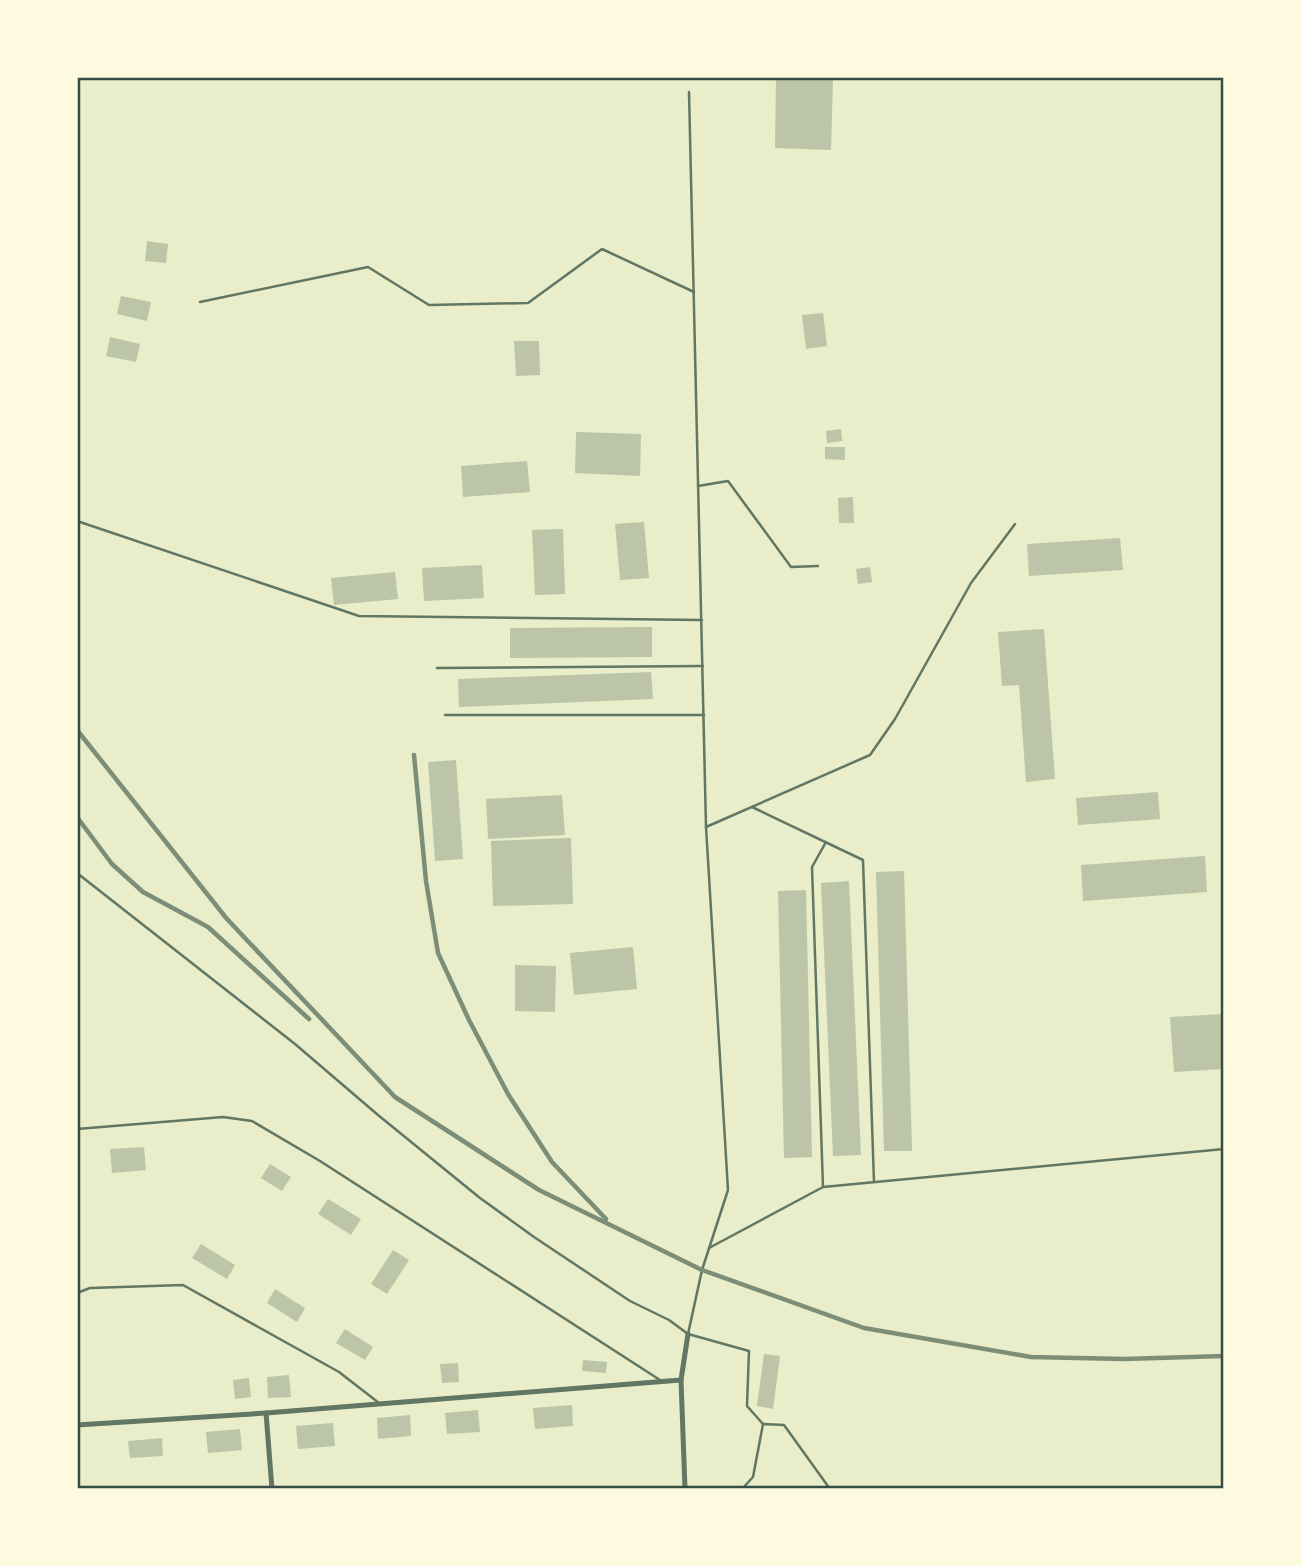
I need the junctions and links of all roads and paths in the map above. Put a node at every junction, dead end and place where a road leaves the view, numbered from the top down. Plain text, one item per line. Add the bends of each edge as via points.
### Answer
1 (689, 92) dead end
2 (694, 292) junction
3 (200, 302) dead end
4 (698, 486) junction
5 (77, 520) edge
6 (1015, 524) dead end
7 (818, 566) dead end
8 (702, 621) junction
9 (703, 666) junction
10 (437, 668) dead end
11 (445, 715) dead end
12 (704, 715) junction
13 (752, 807) junction
14 (706, 827) junction
15 (826, 842) junction
16 (77, 873) edge
17 (77, 1129) edge
18 (1224, 1149) edge
19 (874, 1182) junction
20 (823, 1187) junction
21 (709, 1248) junction
22 (77, 1293) edge
23 (688, 1334) junction
24 (681, 1380) junction
25 (663, 1381) junction
26 (380, 1404) junction
27 (266, 1413) junction
28 (764, 1424) junction
29 (77, 1425) edge
30 (272, 1489) edge
31 (685, 1489) edge
32 (742, 1489) edge
33 (830, 1489) edge

1 - 2 lane
2 - 3 lane via 602,249 527,303 429,305 368,267
2 - 4 lane
4 - 7 lane via 728,481 791,567
4 - 8 lane
5 - 8 lane via 359,616
6 - 13 lane via 971,583 870,755
8 - 9 lane
9 - 10 lane
9 - 12 lane
11 - 12 lane
12 - 14 lane
13 - 14 lane
13 - 15 lane
14 - 21 lane via 728,1191
15 - 19 lane via 863,860
15 - 20 lane via 812,867
16 - 23 lane via 295,1044 480,1198 586,1273
17 - 25 lane via 223,1117 252,1121
18 - 19 lane
19 - 20 lane
20 - 21 lane
21 - 23 lane
22 - 26 lane via 90,1288 183,1285 339,1372
23 - 24 street
23 - 28 lane via 748,1351 747,1406
24 - 25 street
24 - 31 street
25 - 26 street
26 - 27 street
27 - 29 street
27 - 30 street
28 - 32 lane via 753,1477
28 - 33 lane via 784,1425

